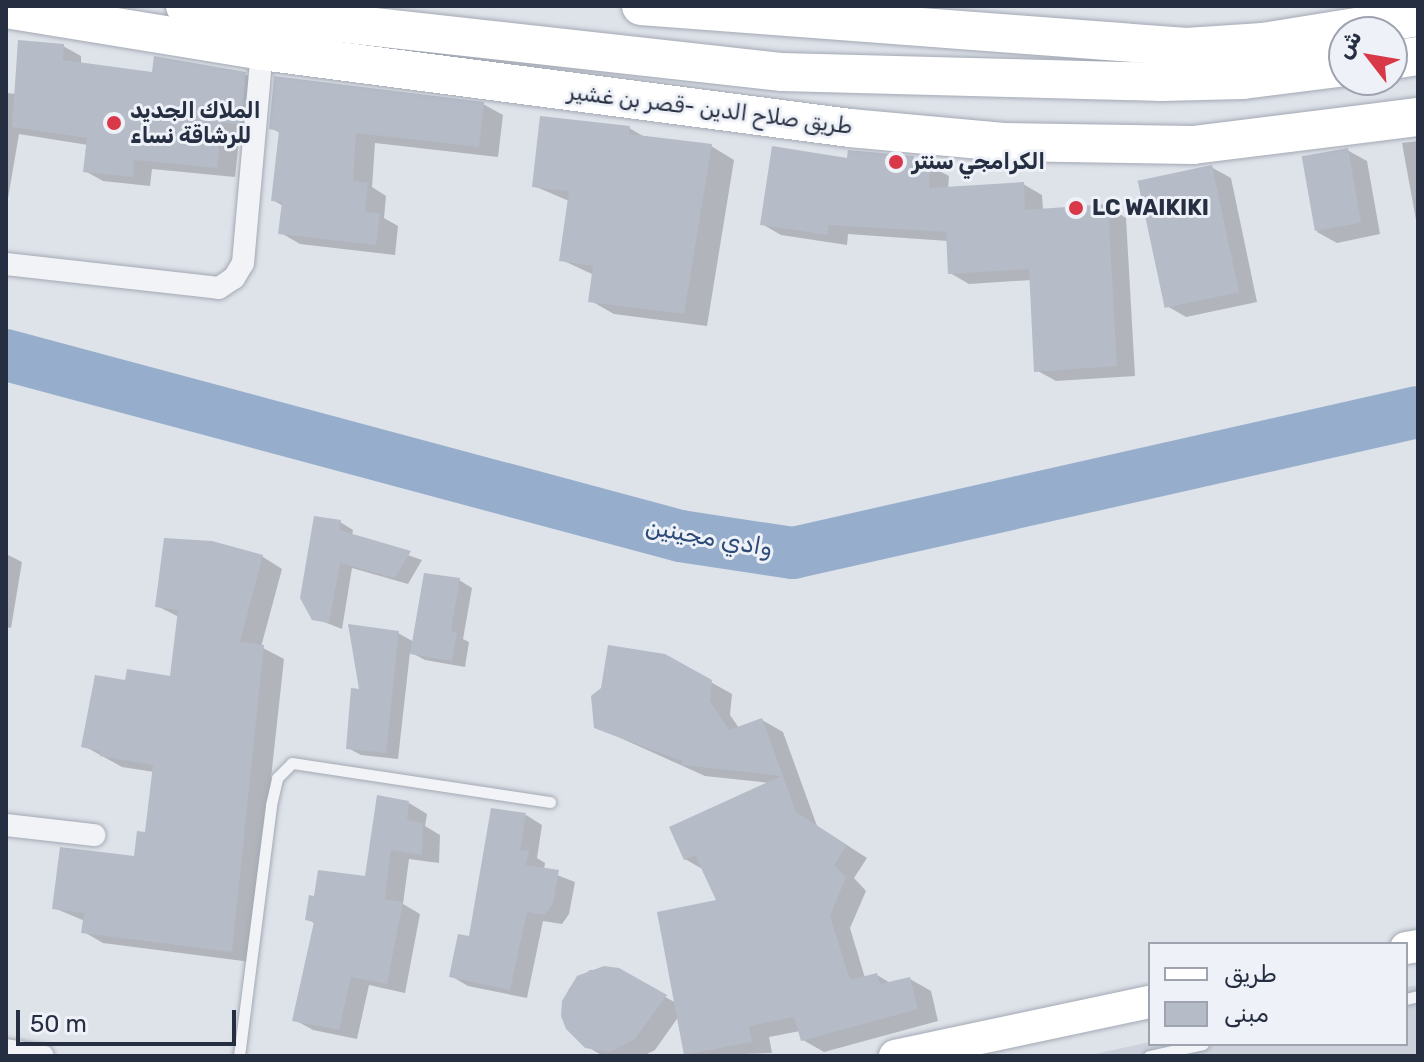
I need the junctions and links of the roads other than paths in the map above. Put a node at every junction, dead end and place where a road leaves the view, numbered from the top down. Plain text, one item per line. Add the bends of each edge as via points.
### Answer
1 (185, 6) edge
2 (641, 6) edge
3 (6, 9) edge
4 (55, 10) edge
5 (1418, 17) edge
6 (262, 51) junction
7 (1328, 69) edge
8 (1418, 117) edge
9 (6, 264) edge
10 (550, 802) dead end
11 (6, 825) edge
12 (94, 835) dead end
13 (1148, 1002) edge
14 (1194, 1046) edge
15 (6, 1050) edge
16 (43, 1056) edge
17 (239, 1056) edge
18 (895, 1056) edge
19 (1149, 1056) edge

1 - 7 highway via 782,72 1161,82 1243,80
2 - 5 highway via 1186,47 1263,42
3 - 4 highway, طريق صلاح الدين -قصر بن غشير
4 - 6 highway, طريق صلاح الدين -قصر بن غشير
6 - 8 highway, طريق صلاح الدين -قصر بن غشير via 850,128 1035,143 1193,145
6 - 9 street via 243,263 234,278 219,288
10 - 17 lane via 292,763 277,778 271,805
11 - 12 street
13 - 18 main road
14 - 19 lane
15 - 16 street

